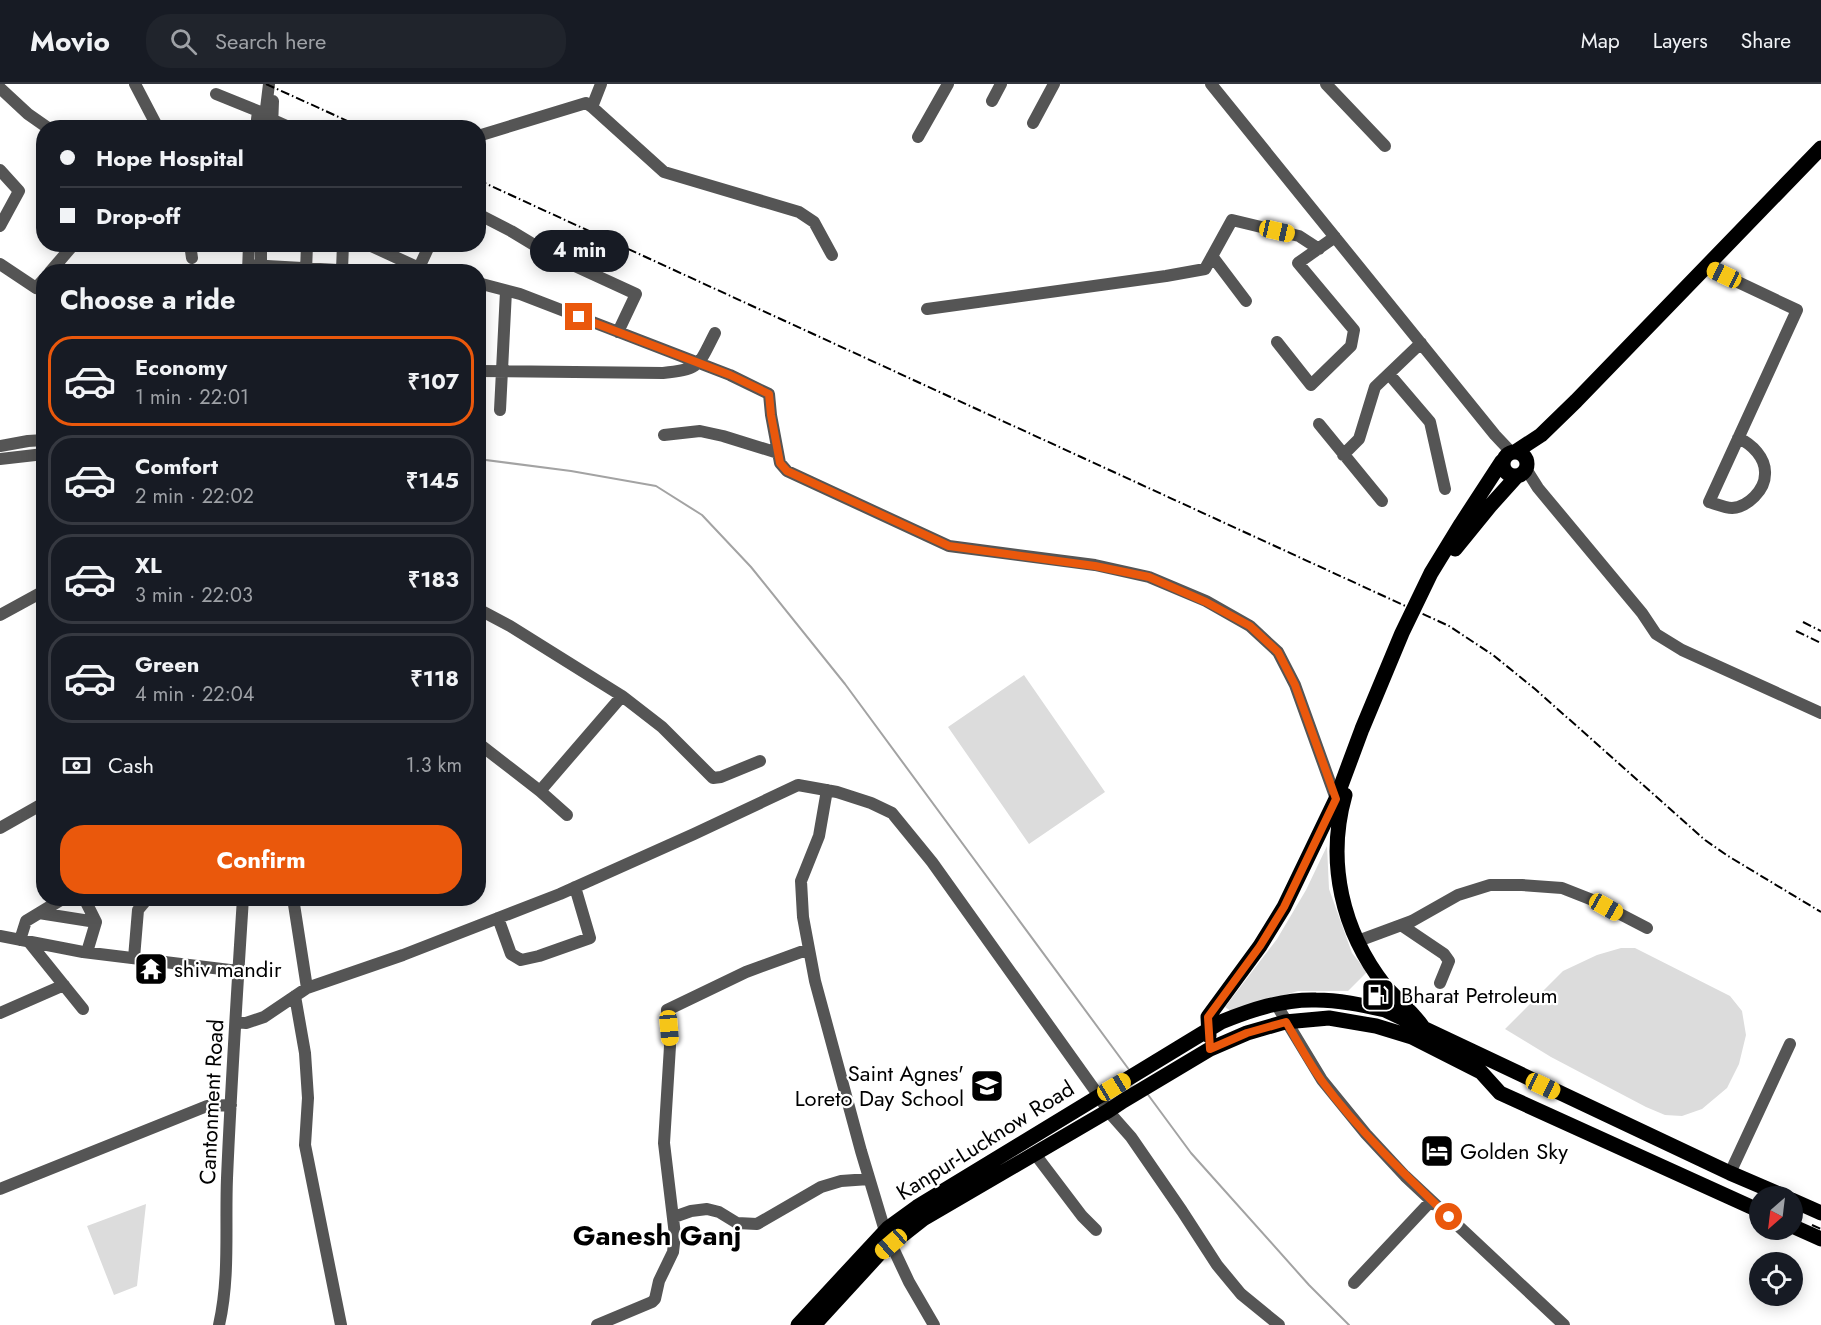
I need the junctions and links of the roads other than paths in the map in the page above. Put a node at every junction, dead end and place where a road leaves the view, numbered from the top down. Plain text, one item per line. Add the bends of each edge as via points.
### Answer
1 (135, 84) edge
2 (601, 84) edge
3 (948, 84) edge
4 (1001, 84) edge
5 (1054, 84) edge
6 (1211, 84) edge
7 (1326, 84) edge
8 (0, 88) edge
9 (271, 89) edge
10 (216, 94) dead end
11 (992, 101) dead end
12 (592, 107) junction
13 (37, 120) edge
14 (154, 120) edge
15 (257, 120) edge
16 (270, 120) edge
17 (1033, 123) dead end
18 (486, 134) edge
19 (918, 137) dead end
20 (1385, 146) dead end
21 (1821, 147) edge
22 (0, 170) edge
23 (486, 218) edge
24 (0, 226) edge
25 (1335, 237) junction
26 (1319, 249) junction
27 (67, 252) edge
28 (191, 252) edge
29 (383, 252) edge
30 (832, 255) dead end
31 (1212, 256) junction
32 (192, 258) dead end
33 (0, 264) edge
34 (57, 264) edge
35 (406, 264) edge
36 (1706, 267) junction
37 (486, 285) edge
38 (36, 288) edge
39 (506, 291) junction
40 (1246, 301) dead end
41 (927, 309) dead end
42 (618, 332) junction
43 (715, 333) dead end
44 (1277, 342) dead end
45 (1421, 343) junction
46 (700, 363) junction
47 (486, 371) edge
48 (502, 371) junction
49 (1389, 374) junction
50 (500, 410) dead end
51 (1319, 424) dead end
52 (664, 435) dead end
53 (1541, 435) junction
54 (1738, 438) junction
55 (36, 440) edge
56 (0, 446) edge
57 (36, 455) edge
58 (1343, 455) junction
59 (1508, 456) junction
60 (779, 458) junction
61 (0, 459) edge
62 (1523, 471) junction
63 (1445, 489) dead end
64 (1382, 501) dead end
65 (36, 595) edge
66 (486, 613) edge
67 (0, 615) edge
68 (622, 696) junction
69 (1821, 713) edge
70 (486, 749) edge
71 (760, 761) dead end
72 (827, 790) junction
73 (540, 791) junction
74 (1336, 799) junction
75 (36, 808) edge
76 (567, 815) dead end
77 (0, 828) edge
78 (575, 887) junction
79 (51, 906) edge
80 (88, 906) edge
81 (141, 906) edge
82 (242, 906) edge
83 (294, 906) edge
84 (39, 913) junction
85 (498, 918) junction
86 (96, 922) junction
87 (1401, 925) junction
88 (1647, 928) dead end
89 (0, 936) edge
90 (25, 941) junction
91 (1358, 941) junction
92 (809, 949) junction
93 (87, 952) junction
94 (134, 958) junction
95 (238, 971) junction
96 (1440, 984) dead end
97 (64, 985) junction
98 (307, 988) junction
99 (295, 996) junction
100 (1276, 1004) junction
101 (83, 1009) dead end
102 (0, 1013) edge
103 (236, 1022) junction
104 (1286, 1022) junction
105 (1424, 1028) junction
106 (1208, 1030) junction
107 (1790, 1044) dead end
108 (1210, 1049) junction
109 (1498, 1064) junction
110 (1489, 1080) junction
111 (1099, 1096) junction
112 (231, 1105) junction
113 (1108, 1111) junction
114 (1035, 1154) junction
115 (1730, 1173) junction
116 (869, 1179) junction
117 (1760, 1186) edge
118 (0, 1189) edge
119 (1431, 1201) junction
120 (1803, 1205) edge
121 (1749, 1206) edge
122 (1821, 1213) edge
123 (674, 1217) junction
124 (1096, 1230) dead end
125 (1803, 1231) edge
126 (888, 1238) junction
127 (1821, 1239) edge
128 (1354, 1284) dead end
129 (223, 1308) junction
130 (219, 1325) edge
131 (225, 1325) edge
132 (341, 1325) edge
133 (597, 1325) edge
134 (798, 1325) edge
135 (814, 1325) edge
136 (934, 1325) edge
137 (1279, 1325) edge
138 (1564, 1325) edge

1 - 14 street
2 - 12 street
3 - 19 street
4 - 11 street
5 - 17 street
6 - 25 street
7 - 20 street
8 - 13 street
9 - 16 street
10 - 15 street via 258,111
12 - 18 street via 586,103
12 - 30 street via 664,172 799,212 814,222
21 - 36 main road
22 - 24 street via 19,191
23 - 42 street via 549,254 636,294
25 - 26 street
25 - 45 street
26 - 31 street via 1299,236 1232,220
26 - 44 street via 1298,263 1353,330 1352,346 1311,385
27 - 34 street
28 - 32 street
29 - 35 street
31 - 40 street
31 - 41 street via 1205,268 1166,276
33 - 38 street
36 - 53 main road
36 - 54 street via 1797,310
37 - 39 street
39 - 42 street
39 - 48 street
42 - 46 street
43 - 46 street
45 - 49 street
45 - 59 street
46 - 48 street via 686,370 663,373
46 - 60 street via 769,394
47 - 48 street
48 - 50 street
49 - 58 street via 1375,387 1359,439
49 - 63 street via 1430,422
51 - 58 street
52 - 60 street via 700,431
53 - 59 main road
53 - 62 main road
54 - 54 street via 1709,502 1730,508 1745,504 1758,493 1766,475 1753,447
55 - 56 street
57 - 61 street
58 - 64 street
59 - 62 main road via 1524,456
59 - 62 main road via 1503,469 1506,473
59 - 74 main road via 1431,573 1393,654
60 - 74 street via 787,471 949,546 1149,577 1250,626 1278,652 1295,685
62 - 69 street via 1656,634 1682,650
62 - 91 main road via 1460,541 1439,574 1405,643 1353,772 1342,806 1336,845 1344,908
65 - 67 street
66 - 68 street
68 - 71 street via 662,727 713,778
68 - 73 street
70 - 73 street
72 - 78 street via 798,785
72 - 92 street via 819,836 801,881
72 - 111 street via 892,813 932,862
73 - 76 street
74 - 106 main road via 1284,907 1208,1017
75 - 77 street
78 - 85 street
78 - 85 street via 590,938 521,960 511,954
79 - 84 street
80 - 86 street
81 - 94 street
82 - 95 street, Cantonment Road
83 - 98 street
84 - 86 street
84 - 90 street via 26,921
85 - 98 street
86 - 93 street
87 - 88 street via 1458,895 1490,885 1522,885 1562,888
87 - 91 street
87 - 96 street via 1449,961
89 - 90 street
90 - 93 street
90 - 97 street
91 - 105 main road via 1385,986
92 - 116 street
92 - 123 street via 746,972 667,1010 670,1046 664,1143
93 - 94 street
94 - 95 street
95 - 103 street, Cantonment Road
97 - 101 street
97 - 102 street
98 - 99 street
99 - 103 street via 264,1017
99 - 132 street via 305,1053 305,1145
100 - 104 street
100 - 105 main road, Kanpur-Lucknow Road via 1315,999 1347,1002 1385,1010
100 - 106 main road, Kanpur-Lucknow Road via 1250,1010
103 - 112 street, Cantonment Road
104 - 108 main road, Kanpur-Lucknow Road
104 - 110 main road, Kanpur-Lucknow Road via 1329,1018 1376,1026 1412,1037 1481,1072
104 - 119 street via 1322,1080 1366,1134
105 - 109 main road, Kanpur-Lucknow Road
106 - 108 main road
106 - 111 main road, Kanpur-Lucknow Road
107 - 115 street
108 - 113 main road, Kanpur-Lucknow Road
109 - 110 main road
109 - 115 main road, Kanpur-Lucknow Road
110 - 121 main road, Kanpur-Lucknow Road via 1500,1093
111 - 113 street
111 - 126 main road, Kanpur-Lucknow Road via 917,1207
112 - 118 street via 207,1106
112 - 129 street, Cantonment Road
113 - 114 main road, Kanpur-Lucknow Road
113 - 137 street via 1131,1137 1217,1265 1241,1294
114 - 124 street
114 - 126 main road, Kanpur-Lucknow Road
115 - 117 main road, Kanpur-Lucknow Road
116 - 123 street via 821,1187 757,1224 738,1223 707,1209
116 - 126 street
119 - 128 street
119 - 138 street
120 - 122 main road
123 - 133 street via 673,1252 655,1299
125 - 127 main road
126 - 134 main road, Kanpur-Lucknow Road
126 - 135 main road, Kanpur-Lucknow Road via 881,1252
126 - 136 street
129 - 130 street, Cantonment Road
129 - 131 street, Cantonment Road

